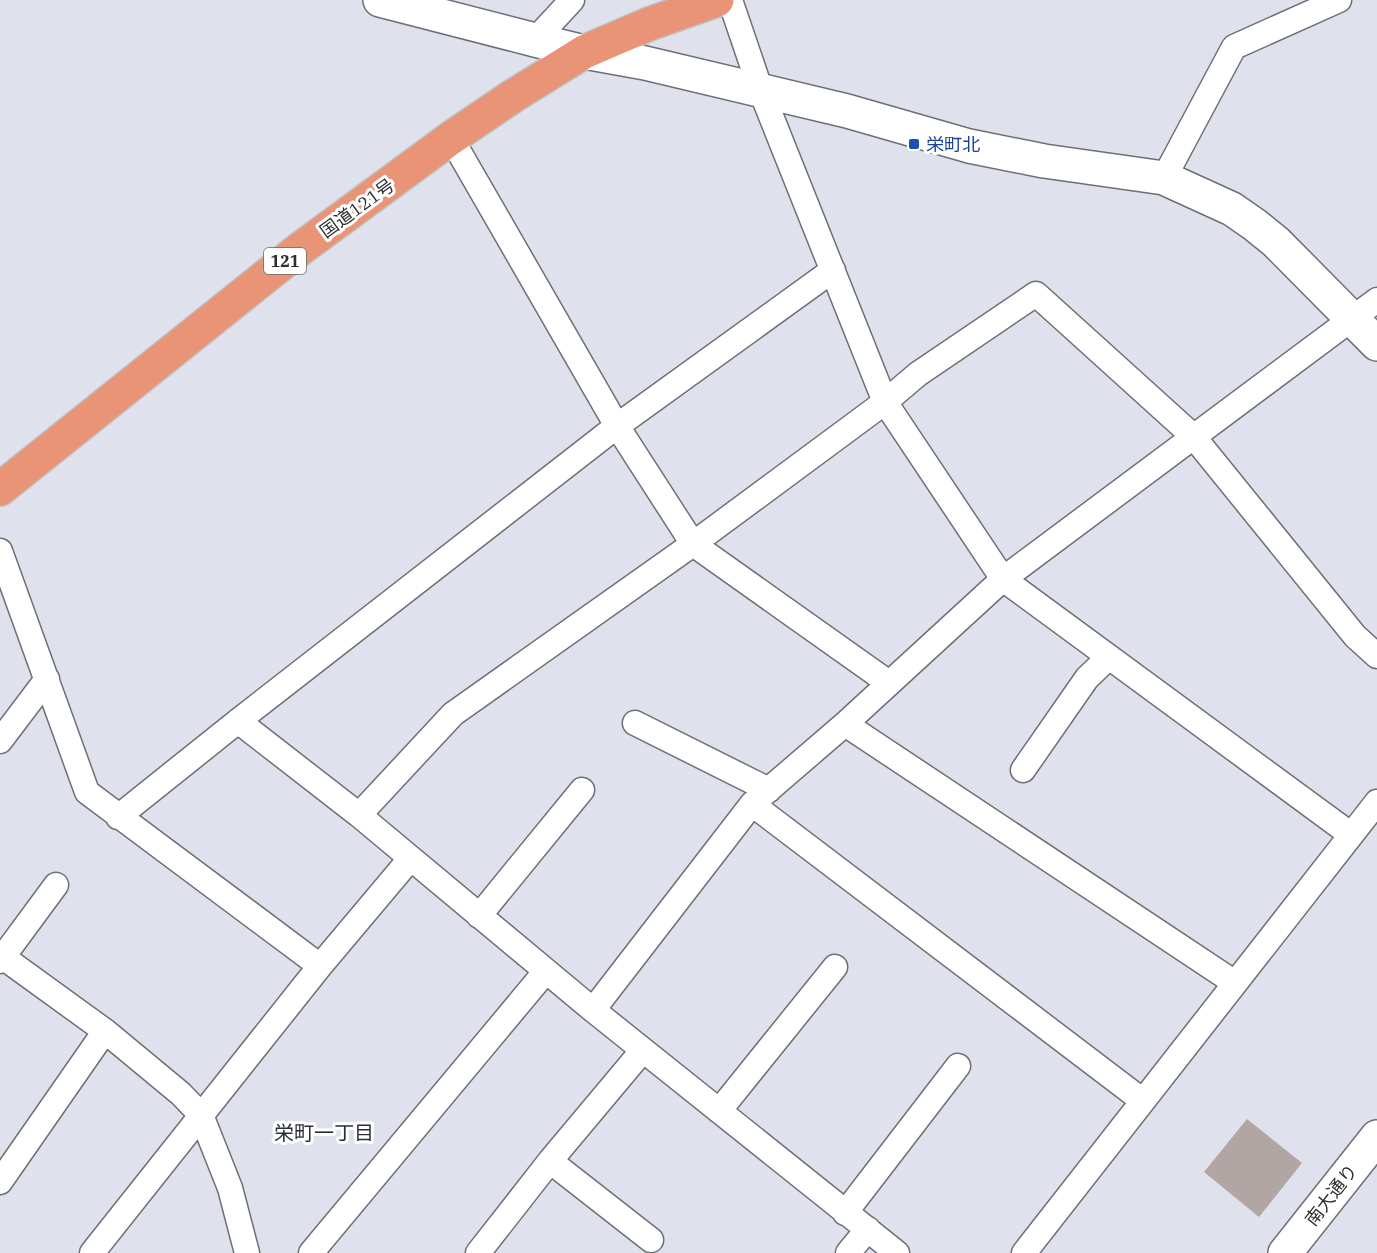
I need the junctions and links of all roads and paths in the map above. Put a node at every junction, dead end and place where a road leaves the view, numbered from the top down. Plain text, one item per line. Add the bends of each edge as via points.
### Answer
1 (380, 0) edge
2 (572, 0) edge
3 (717, 0) edge
4 (730, 0) edge
5 (1339, 0) edge
6 (535, 40) junction
7 (584, 52) junction
8 (761, 91) junction
9 (451, 138) junction
10 (1164, 178) junction
11 (833, 270) junction
12 (1365, 309) edge
13 (1377, 344) edge
14 (885, 402) junction
15 (617, 426) junction
16 (1193, 436) junction
17 (0, 489) edge
18 (693, 544) junction
19 (0, 551) edge
20 (1003, 579) junction
21 (1377, 656) edge
22 (1108, 657) junction
23 (47, 679) junction
24 (889, 683) junction
25 (238, 721) junction
26 (635, 723) dead end
27 (845, 724) junction
28 (0, 741) edge
29 (1023, 770) dead end
30 (582, 790) dead end
31 (761, 797) junction
32 (1377, 802) edge
33 (358, 815) junction
34 (118, 817) junction
35 (1350, 834) junction
36 (410, 859) junction
37 (56, 885) dead end
38 (479, 916) junction
39 (1, 958) edge
40 (320, 966) junction
41 (835, 967) dead end
42 (546, 971) junction
43 (1235, 983) junction
44 (593, 1010) junction
45 (105, 1031) junction
46 (643, 1050) junction
47 (958, 1066) dead end
48 (1143, 1101) junction
49 (719, 1111) junction
50 (201, 1115) junction
51 (1377, 1137) edge
52 (550, 1161) junction
53 (0, 1182) edge
54 (845, 1213) junction
55 (868, 1229) junction
56 (651, 1240) dead end
57 (92, 1253) edge
58 (247, 1253) edge
59 (311, 1253) edge
60 (478, 1253) edge
61 (848, 1253) edge
62 (897, 1253) edge
63 (1024, 1253) edge
64 (1285, 1253) edge

1 - 6 street
2 - 6 street
3 - 7 highway, 国道121号 / 121
4 - 8 street
5 - 10 street via 1234,47
6 - 7 street
7 - 8 street
7 - 9 highway, 国道121号 / 121
8 - 10 street via 847,111 969,147
8 - 11 street
9 - 15 street
9 - 17 highway, 国道121号 / 121 via 300,249
10 - 12 street via 1223,205 1255,225
11 - 14 street
11 - 15 street
12 - 13 street
12 - 16 street
14 - 16 street via 918,374 1036,294
14 - 18 street
14 - 20 street
15 - 18 street
15 - 25 street
16 - 20 street
16 - 21 street via 1355,636
18 - 24 street
18 - 33 street via 453,714
19 - 23 street
20 - 22 street
20 - 24 street
22 - 29 street via 1087,678
22 - 35 street
23 - 28 street
23 - 34 street via 87,792
24 - 27 street
25 - 33 street
25 - 34 street
26 - 31 street
27 - 31 street
27 - 43 street
30 - 38 street
31 - 44 street
31 - 48 street
32 - 35 street
33 - 36 street
34 - 40 street
35 - 43 street
36 - 38 street
36 - 40 street
37 - 39 street
38 - 42 street
39 - 45 street
40 - 50 street
41 - 49 street
42 - 44 street
42 - 59 street
43 - 48 street
44 - 46 street
45 - 50 street
45 - 53 street
46 - 49 street
46 - 52 street
47 - 54 street
48 - 63 street
49 - 54 street
50 - 57 street
50 - 58 street via 230,1188
51 - 64 street, 南大通り
52 - 56 street
52 - 60 street
54 - 55 street
55 - 61 street
55 - 62 street

